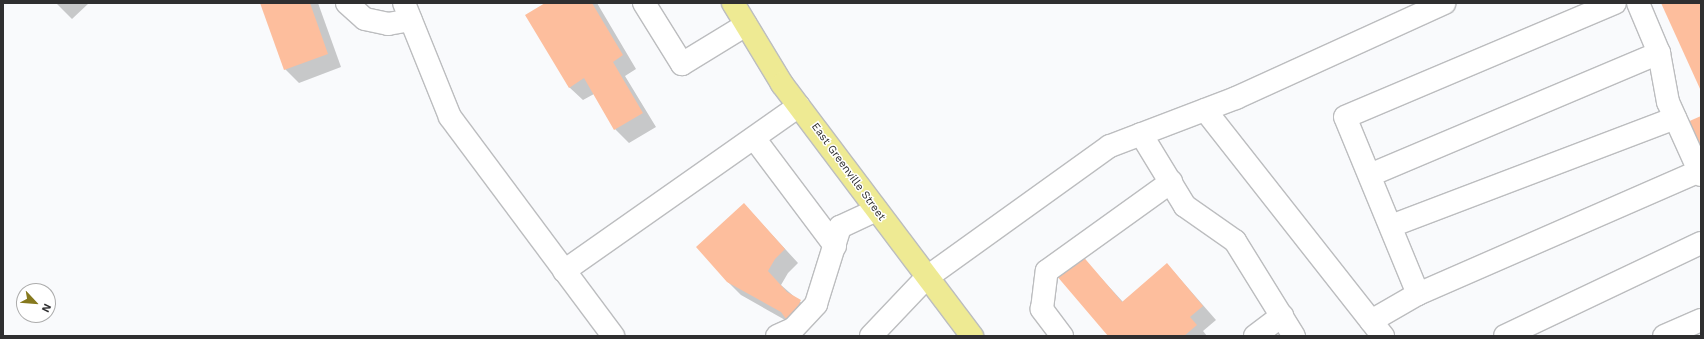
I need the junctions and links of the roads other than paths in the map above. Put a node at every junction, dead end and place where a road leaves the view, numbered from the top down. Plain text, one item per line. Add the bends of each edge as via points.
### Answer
1 (347, 3) edge
2 (644, 3) edge
3 (733, 3) edge
4 (1444, 3) edge
5 (1615, 3) edge
6 (1638, 3) edge
7 (408, 12) edge
8 (746, 25) junction
9 (1659, 53) junction
10 (799, 106) junction
11 (1205, 110) junction
12 (1675, 118) junction
13 (1141, 134) junction
14 (754, 138) junction
15 (1700, 173) edge
16 (1370, 175) junction
17 (1171, 182) junction
18 (876, 210) junction
19 (1391, 226) junction
20 (1701, 243) edge
21 (835, 246) junction
22 (564, 271) junction
23 (926, 278) junction
24 (1418, 294) junction
25 (1282, 316) junction
26 (1701, 320) edge
27 (1377, 328) edge
28 (613, 336) edge
29 (777, 336) edge
30 (872, 336) edge
31 (972, 336) edge
32 (1062, 336) edge
33 (1255, 336) edge
34 (1294, 336) edge
35 (1504, 336) edge
36 (1664, 336) edge

1 - 7 street via 364,19 388,24
2 - 8 street via 682,64
3 - 8 main road, East Greenville Street
4 - 11 street
5 - 16 street via 1345,117
6 - 9 street
7 - 22 street via 450,117
8 - 10 main road, East Greenville Street
9 - 12 street via 1668,102
9 - 16 street
10 - 14 street
10 - 18 main road, East Greenville Street
11 - 13 street
11 - 27 street
12 - 15 street
12 - 19 street
13 - 17 street
13 - 23 street via 1110,146
14 - 21 street
14 - 22 street
15 - 24 street
16 - 19 street
17 - 25 street via 1185,206 1235,241
17 - 32 street via 1047,271 1042,309
18 - 21 street via 840,227
18 - 23 main road, East Greenville Street
19 - 24 street
20 - 35 street
21 - 29 street via 816,304 793,329
22 - 28 street
23 - 30 street
23 - 31 main road, East Greenville Street
24 - 27 street
25 - 33 street
25 - 34 street
26 - 36 street

